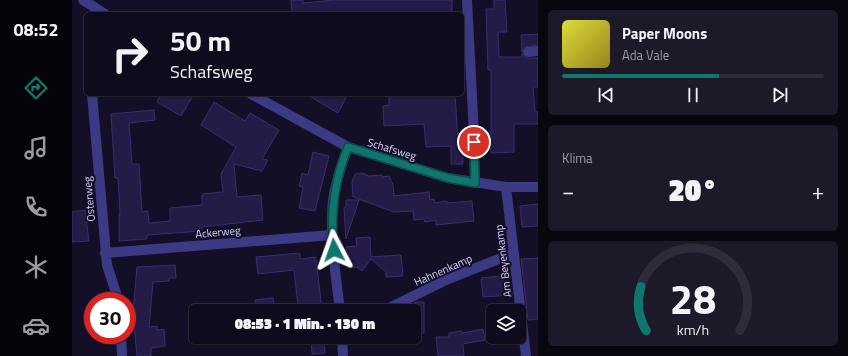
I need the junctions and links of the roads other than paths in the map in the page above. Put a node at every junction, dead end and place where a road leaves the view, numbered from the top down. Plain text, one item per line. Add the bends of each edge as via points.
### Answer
1 (83, 0) edge
2 (467, 0) edge
3 (102, 12) edge
4 (92, 96) edge
5 (255, 96) edge
6 (348, 147) junction
7 (475, 183) junction
8 (506, 187) junction
9 (538, 187) edge
10 (332, 235) junction
11 (105, 253) junction
12 (514, 253) junction
13 (116, 292) edge
14 (339, 304) edge
15 (397, 304) edge
16 (121, 344) edge
17 (342, 344) edge
18 (122, 356) edge
19 (343, 356) edge
20 (526, 356) edge

1 - 3 street
2 - 7 street
4 - 11 street, Osterweg
5 - 6 street, Schafsweg
6 - 7 street, Schafsweg via 441,176
6 - 10 street via 334,196
7 - 8 street, Schafsweg
8 - 9 street, Schafsweg
8 - 12 street, Am Beyenkamp
10 - 11 street, Ackerweg
10 - 14 street
11 - 13 street, Osterweg via 108,273
12 - 15 street, Hahnenkamp via 448,279
12 - 20 street, Am Beyenkamp
16 - 18 street
17 - 19 street

